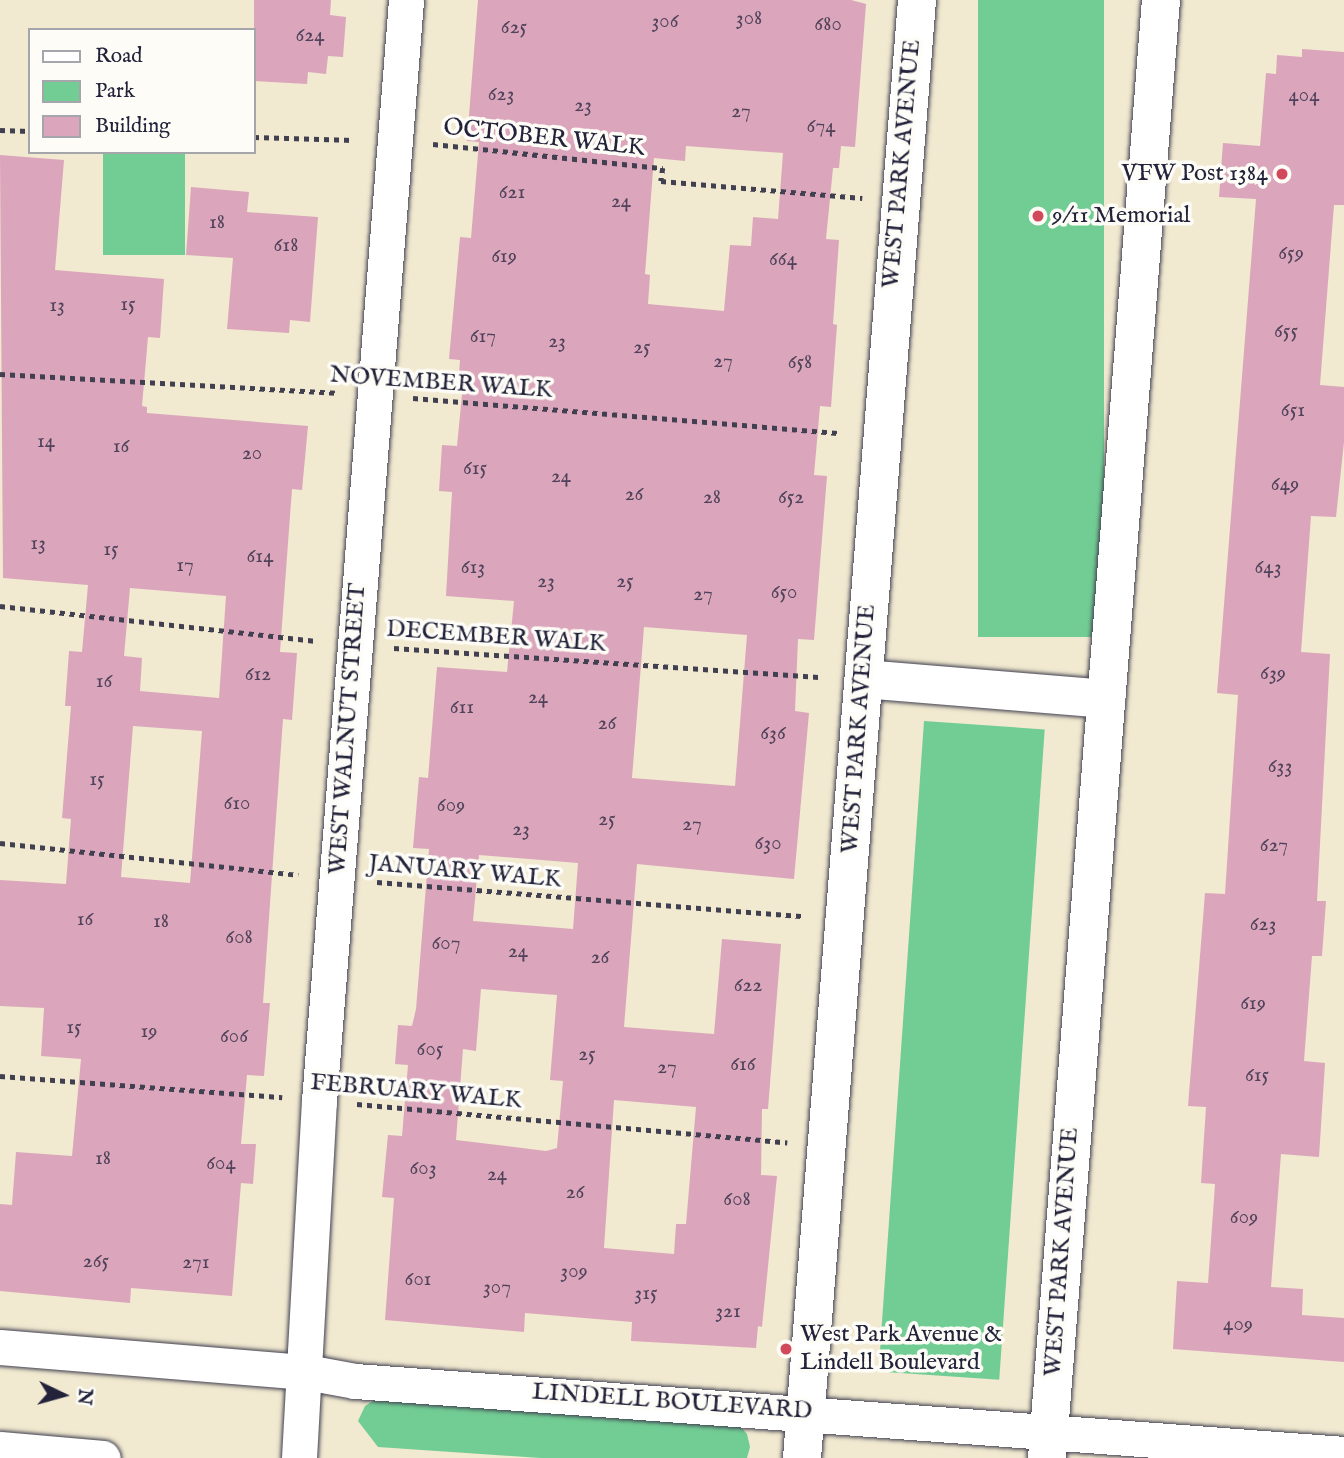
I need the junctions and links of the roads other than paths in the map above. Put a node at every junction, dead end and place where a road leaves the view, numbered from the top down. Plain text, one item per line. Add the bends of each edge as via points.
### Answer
1 (406, 0) edge
2 (917, 0) edge
3 (1161, 0) edge
4 (864, 680) junction
5 (1106, 699) junction
6 (0, 1348) edge
7 (306, 1372) junction
8 (805, 1411) junction
9 (1048, 1444) edge
10 (0, 1450) edge
11 (1344, 1454) edge
12 (103, 1458) edge
13 (299, 1458) edge
14 (802, 1458) edge

1 - 7 street, WEST WALNUT STREET via 318,1101
2 - 4 highway, WEST PARK AVENUE via 879,436
3 - 5 highway, WEST PARK AVENUE
4 - 5 highway
4 - 8 highway, WEST PARK AVENUE
5 - 9 highway, WEST PARK AVENUE
6 - 7 street, LINDELL BOULEVARD
7 - 8 street, LINDELL BOULEVARD via 355,1381
7 - 13 street, WEST WALNUT STREET
8 - 9 street, LINDELL BOULEVARD
8 - 14 highway, WEST PARK AVENUE
9 - 11 street, LINDELL BOULEVARD
10 - 12 street

